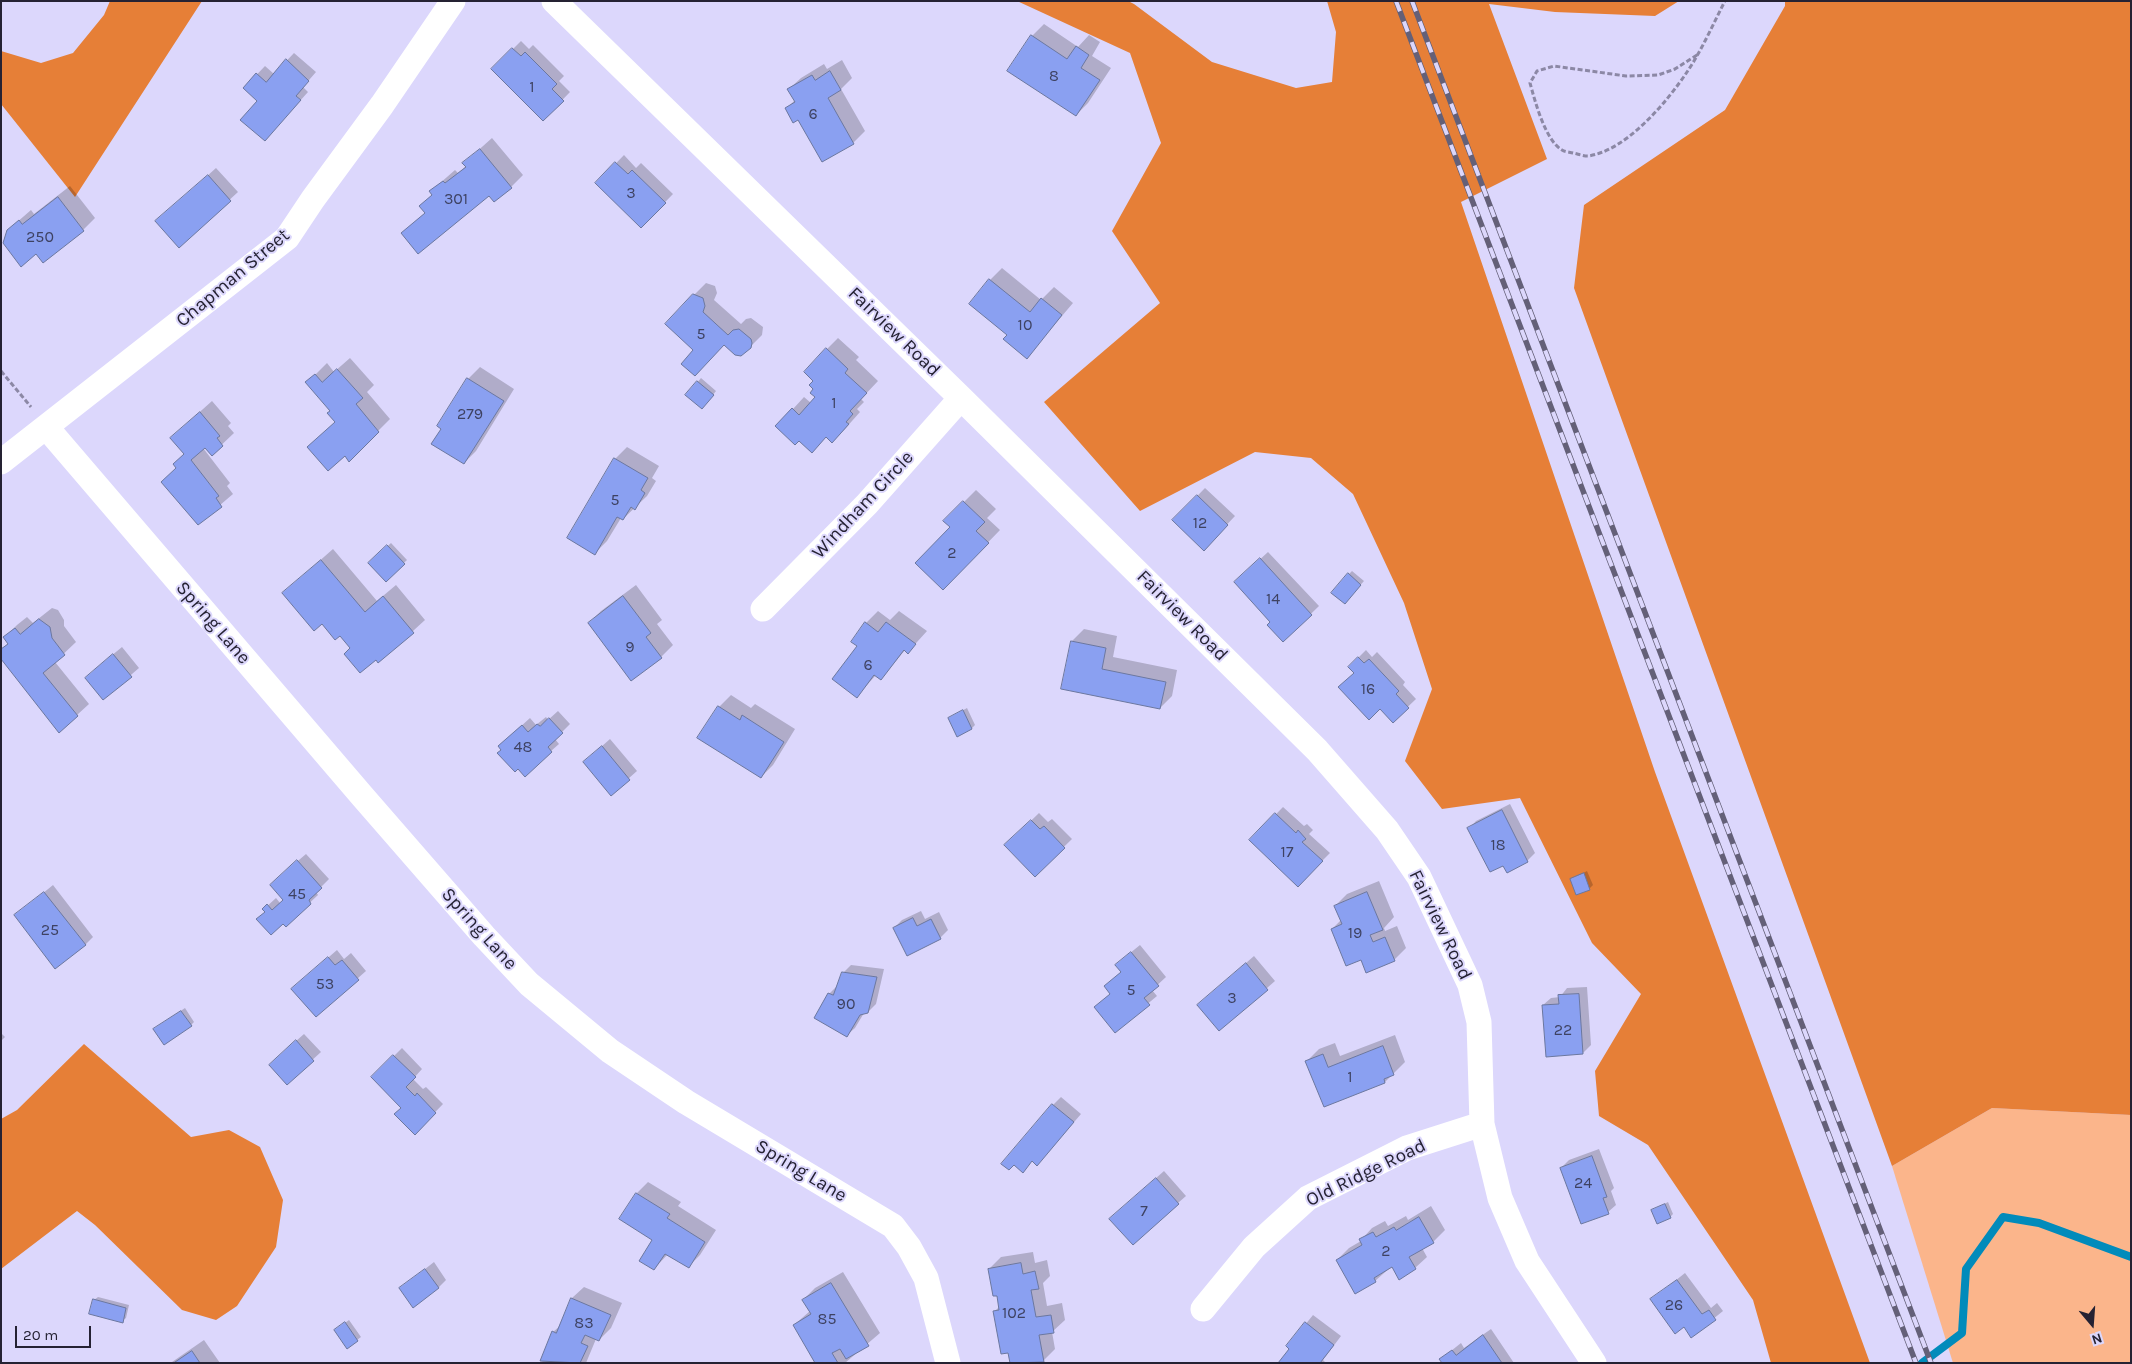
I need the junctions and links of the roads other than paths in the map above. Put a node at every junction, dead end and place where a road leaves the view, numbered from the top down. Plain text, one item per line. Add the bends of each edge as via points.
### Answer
1 (453, 1) edge
2 (554, 1) edge
3 (961, 398) junction
4 (47, 428) junction
5 (1, 462) edge
6 (763, 609) dead end
7 (1482, 1124) junction
8 (1203, 1309) dead end
9 (948, 1363) edge
10 (1594, 1363) edge

1 - 4 street, Chapman Street via 287,238
2 - 3 street, Fairview Road
3 - 6 street, Windham Circle via 867,504
3 - 7 street, Fairview Road via 1318,750 1386,830 1418,877 1470,985 1479,1022
4 - 5 street, Chapman Street
4 - 9 street, Spring Lane via 363,797 529,984 610,1051 680,1098 893,1226 926,1278
7 - 8 street, Old Ridge Road via 1407,1148 1308,1198 1254,1247
7 - 10 street, Fairview Road via 1500,1198 1527,1261

